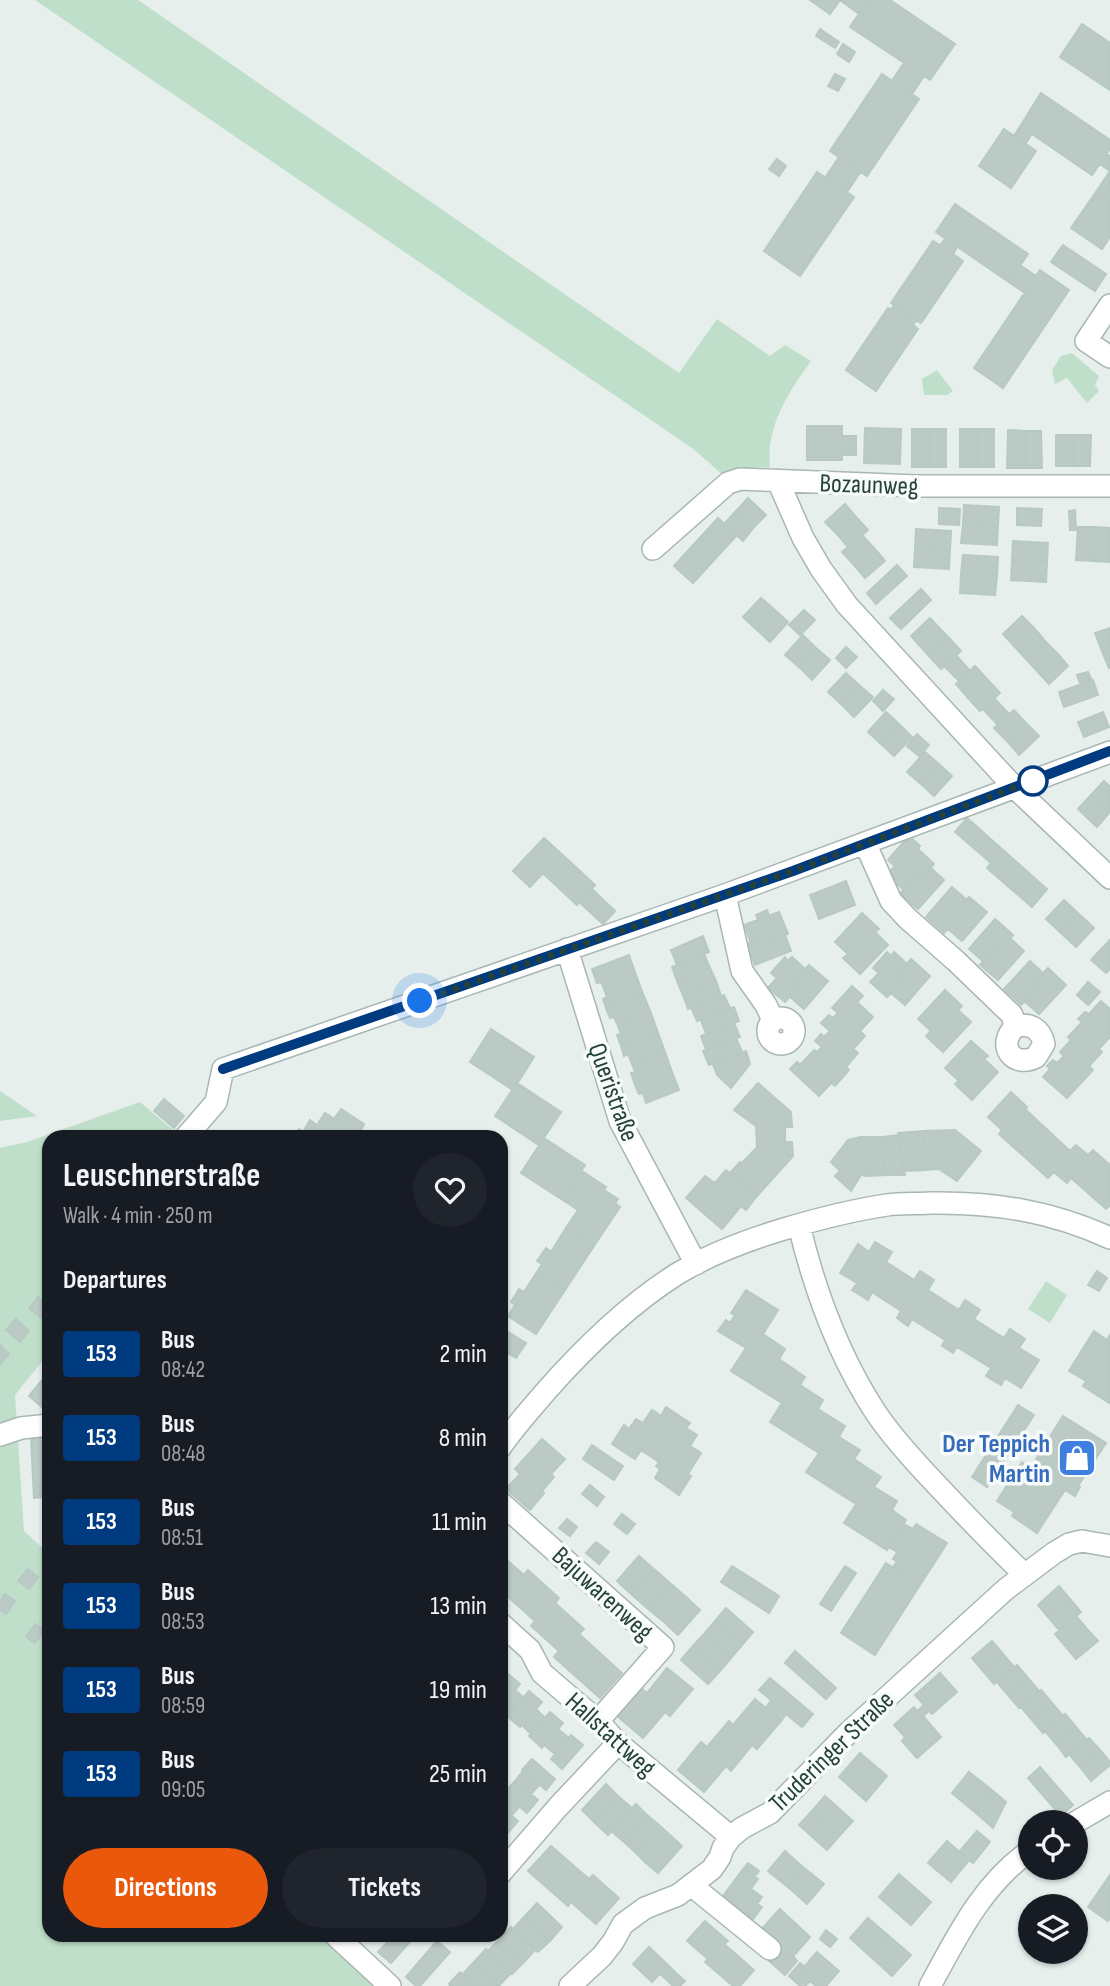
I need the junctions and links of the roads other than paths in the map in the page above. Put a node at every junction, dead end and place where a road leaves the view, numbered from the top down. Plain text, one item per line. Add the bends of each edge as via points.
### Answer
1 (1110, 305) edge
2 (1110, 357) edge
3 (778, 481) junction
4 (1110, 486) edge
5 (653, 549) dead end
6 (1110, 751) edge
7 (1014, 788) junction
8 (865, 843) junction
9 (1110, 878) edge
10 (724, 895) junction
11 (567, 949) junction
12 (773, 1020) dead end
13 (1015, 1027) dead end
14 (192, 1130) edge
15 (799, 1225) junction
16 (1110, 1238) edge
17 (696, 1264) junction
18 (42, 1426) edge
19 (0, 1435) edge
20 (508, 1436) edge
21 (508, 1509) edge
22 (1110, 1546) edge
23 (1025, 1575) junction
24 (508, 1630) edge
25 (598, 1721) junction
26 (618, 1743) junction
27 (1110, 1802) edge
28 (1088, 1815) edge
29 (731, 1838) junction
30 (1018, 1858) edge
31 (508, 1865) edge
32 (691, 1885) junction
33 (342, 1942) edge
34 (770, 1949) dead end
35 (390, 1986) edge
36 (570, 1986) edge
37 (930, 1986) edge

1 - 2 street via 1086,341
3 - 4 street, Bozaunweg
3 - 5 street, Bozaunweg via 750,478 728,483
3 - 7 street via 803,538 847,605
6 - 7 street
7 - 8 street
7 - 9 street
8 - 10 street
8 - 13 street via 891,901 1012,1015
10 - 11 street
10 - 12 street via 741,971
11 - 14 street via 223,1069 216,1102
11 - 17 street, Queristraße via 620,1121
15 - 16 street via 890,1204 954,1203 1041,1213
15 - 17 street via 743,1242
15 - 23 street via 825,1314 877,1414 906,1452
17 - 20 street via 608,1327
18 - 19 street
21 - 25 street, Bajuwarenweg via 663,1647
22 - 23 street, Truderinger Straße via 1082,1541 1069,1544
23 - 29 street, Truderinger Straße via 849,1732 770,1813
24 - 25 street, Hallstattweg via 530,1650 542,1673
25 - 26 street, Hallstattweg
26 - 29 street, Hallstattweg
26 - 31 street
27 - 28 street
29 - 32 street, Truderinger Straße via 712,1869
30 - 37 street via 993,1883
32 - 34 street
32 - 36 street, Truderinger Straße via 623,1924 602,1956
33 - 35 street

